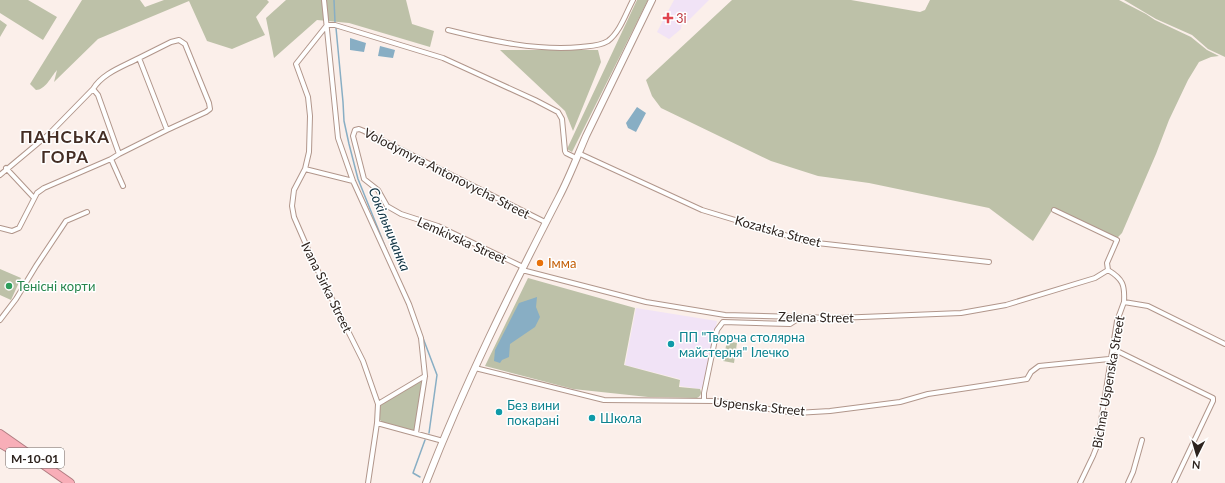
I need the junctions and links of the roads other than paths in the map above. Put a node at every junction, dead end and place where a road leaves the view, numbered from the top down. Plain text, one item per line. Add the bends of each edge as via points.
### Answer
1 (324, 0) edge
2 (634, 0) edge
3 (652, 0) edge
4 (327, 25) junction
5 (448, 30) dead end
6 (139, 58) junction
7 (93, 89) junction
8 (167, 130) junction
9 (353, 136) joint
10 (120, 154) junction
11 (577, 156) junction
12 (111, 159) junction
13 (6, 168) junction
14 (305, 169) junction
15 (0, 175) edge
16 (353, 181) junction
17 (123, 186) dead end
18 (34, 198) junction
19 (1054, 210) dead end
20 (87, 212) dead end
21 (545, 222) junction
22 (0, 228) edge
23 (989, 262) dead end
24 (522, 269) junction
25 (1108, 270) junction
26 (1124, 302) junction
27 (725, 315) junction
28 (801, 317) junction
29 (0, 320) edge
30 (723, 322) junction
31 (1225, 344) edge
32 (1113, 349) junction
33 (1110, 359) junction
34 (475, 368) junction
35 (425, 376) junction
36 (704, 400) junction
37 (378, 404) junction
38 (377, 423) junction
39 (416, 433) junction
40 (0, 434) edge
41 (442, 440) junction
42 (1142, 440) dead end
43 (0, 443) edge
44 (70, 483) edge
45 (368, 483) edge
46 (426, 483) edge
47 (1080, 483) edge
48 (1128, 483) edge
49 (1174, 483) edge

1 - 4 street
2 - 5 street via 615,35 597,46 527,46
3 - 11 main road
4 - 11 street via 335,25 443,58 558,112 562,119 566,154
4 - 14 street, Ivana Sirka Street via 296,64 308,97 310,116 309,152
4 - 16 street via 338,138
6 - 7 street via 103,76
6 - 8 street
6 - 8 street via 179,40 185,44 209,103 210,109 206,112
7 - 10 street via 98,95
7 - 13 street via 49,134
8 - 10 street
9 - 21 street, Volodymyra Antonovycha Street via 355,130 364,131
9 - 24 street, Lemkivska Street via 364,179 378,190 387,206 401,214 438,226
10 - 12 street
11 - 21 main road
11 - 23 street, Kozatska Street via 702,210 808,242
12 - 17 street
12 - 18 street via 44,188
13 - 15 street
13 - 18 street
14 - 16 street
14 - 37 street, Ivana Sirka Street via 294,190 294,217 363,361
16 - 35 street via 409,304 421,338
18 - 22 street via 19,228 12,231
19 - 25 street via 1117,240 1107,263
20 - 29 street via 66,221
21 - 24 main road
24 - 27 street, Zelena Street via 646,302
24 - 34 main road
25 - 26 street via 1122,282
25 - 28 street, Zelena Street via 1095,278 1006,305 961,314
26 - 31 street via 1148,306
26 - 32 street, Bichna Uspenska Street via 1116,321
27 - 28 street, Zelena Street
27 - 30 street
28 - 30 street via 790,324
30 - 36 street via 717,330
32 - 33 street, Bichna Uspenska Street
32 - 49 street via 1214,399
33 - 36 street, Uspenska Street via 1039,366 1027,379 928,394 900,402 830,411 796,413
33 - 47 street, Bichna Uspenska Street via 1097,446
34 - 36 street, Uspenska Street via 604,400
34 - 41 main road
35 - 37 street
35 - 39 street
37 - 38 street, Ivana Sirka Street
38 - 39 street
38 - 45 street, Ivana Sirka Street
39 - 41 street
40 - 44 highway, М-10-01
41 - 46 main road
42 - 48 street
43 - 44 highway, М-10-01

